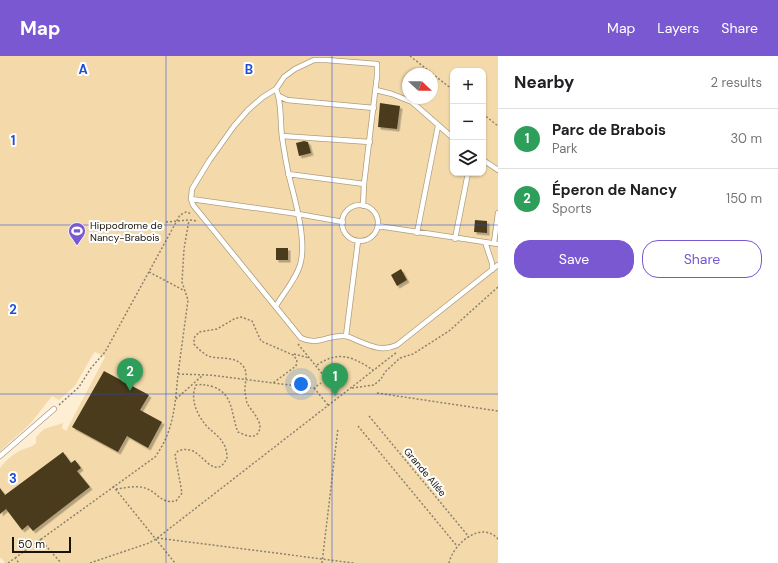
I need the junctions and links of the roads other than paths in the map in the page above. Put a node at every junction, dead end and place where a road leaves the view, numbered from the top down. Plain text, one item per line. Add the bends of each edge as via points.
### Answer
1 (276, 89) junction
2 (376, 90) junction
3 (279, 96) junction
4 (374, 108) junction
5 (438, 126) junction
6 (282, 136) junction
7 (450, 136) edge
8 (370, 142) junction
9 (486, 162) edge
10 (498, 170) edge
11 (288, 174) junction
12 (467, 176) edge
13 (364, 184) junction
14 (191, 199) junction
15 (363, 206) junction
16 (498, 213) edge
17 (298, 214) junction
18 (343, 222) junction
19 (378, 226) junction
20 (416, 233) junction
21 (455, 239) junction
22 (358, 241) junction
23 (485, 242) junction
24 (496, 244) edge
25 (498, 265) edge
26 (492, 270) junction
27 (276, 306) junction
28 (346, 336) junction
29 (54, 409) road end
30 (0, 456) edge

1 - 2 lane via 284,77 295,69 314,60 326,60 377,64
1 - 3 lane
1 - 14 lane via 248,110 234,126 192,189
2 - 4 lane
2 - 5 lane via 412,102
3 - 4 lane via 287,100
3 - 6 lane
4 - 8 lane
5 - 7 lane
5 - 20 lane
6 - 8 lane
6 - 11 lane
8 - 13 lane
9 - 10 lane
11 - 13 lane
11 - 17 lane
12 - 21 lane
13 - 15 lane
14 - 17 lane
14 - 27 lane via 193,206
15 - 18 lane via 350,209
15 - 19 lane via 375,213
16 - 24 lane
17 - 18 lane
17 - 27 lane via 301,262
18 - 22 lane via 348,236
19 - 20 lane
19 - 22 lane via 373,236
20 - 21 lane
21 - 23 lane
22 - 28 lane
23 - 24 lane
23 - 26 lane
25 - 26 lane
26 - 28 lane via 391,348 382,349
27 - 28 lane via 301,338 316,342
29 - 30 lane

